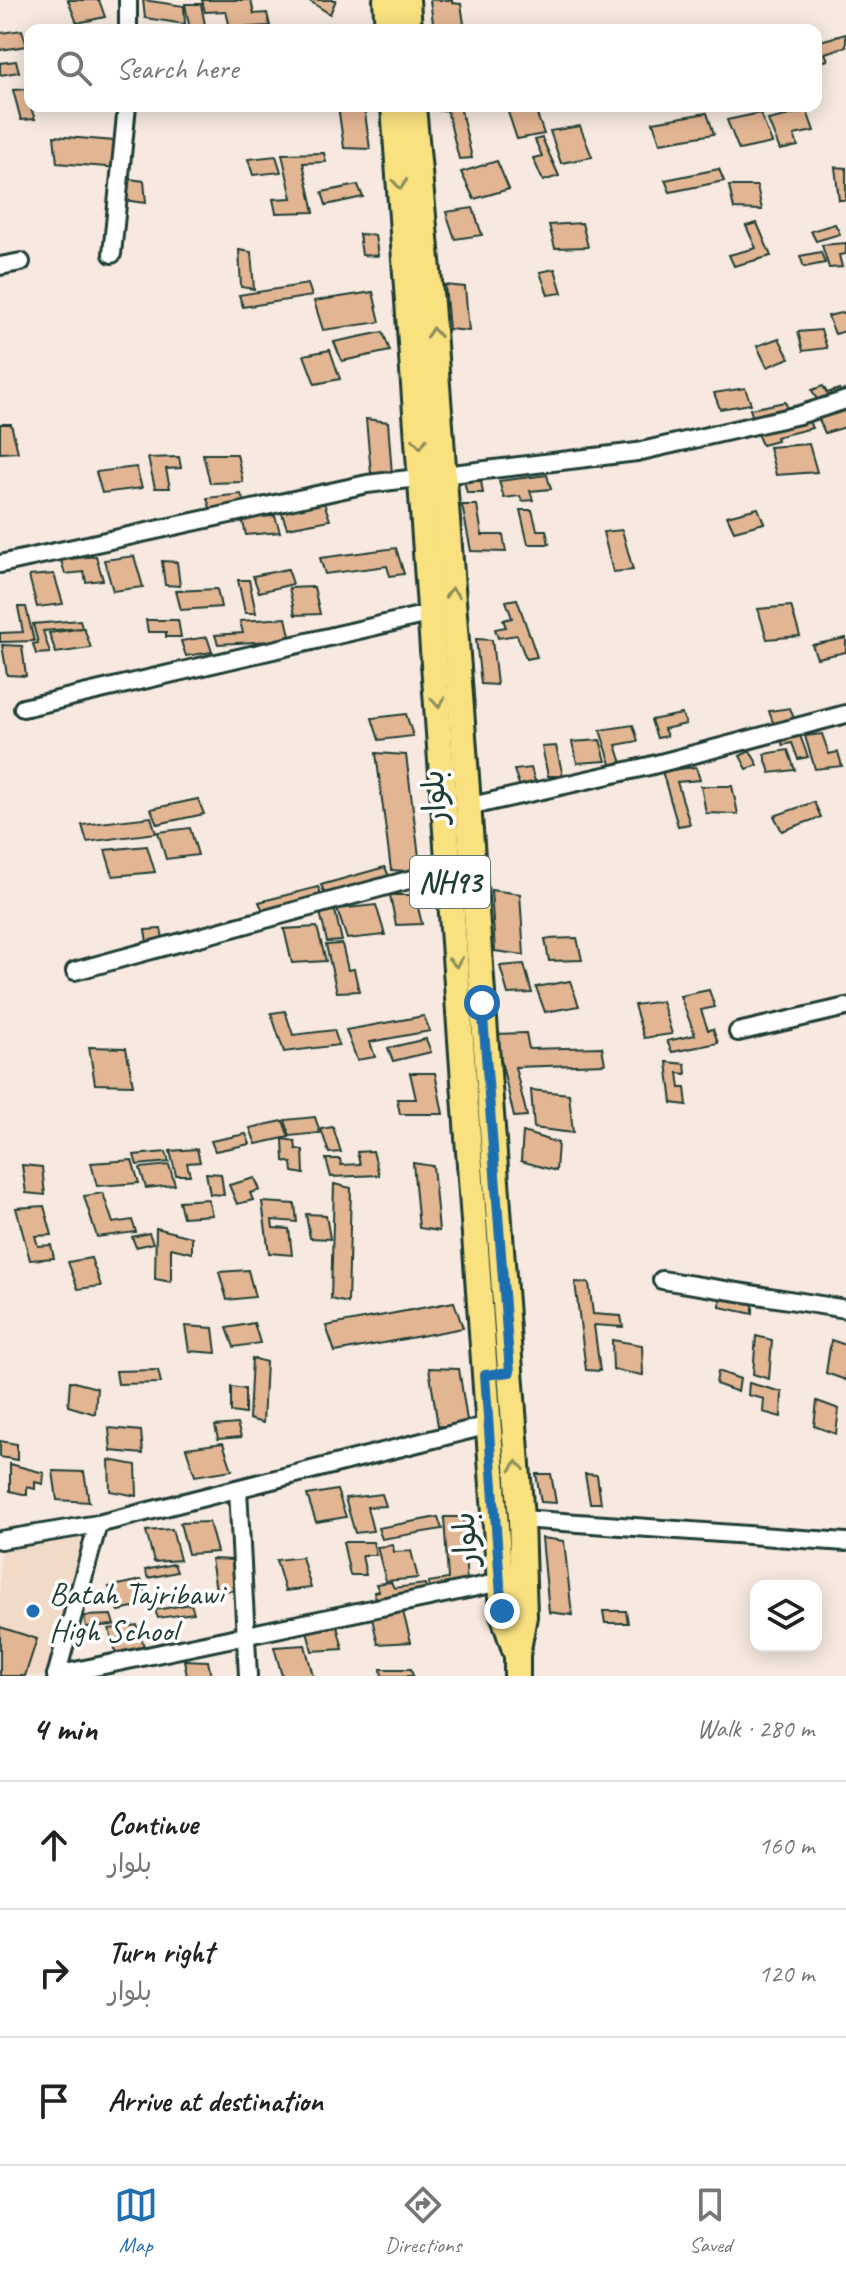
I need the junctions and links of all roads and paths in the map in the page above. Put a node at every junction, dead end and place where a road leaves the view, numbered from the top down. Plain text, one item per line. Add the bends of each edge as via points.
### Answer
1 (128, 0) edge
2 (386, 0) edge
3 (407, 0) edge
4 (128, 24) edge
5 (388, 24) edge
6 (409, 24) edge
7 (126, 112) edge
8 (395, 112) edge
9 (414, 112) edge
10 (112, 254) dead end
11 (21, 262) dead end
12 (0, 266) edge
13 (846, 400) edge
14 (433, 475) junction
15 (0, 564) edge
16 (432, 613) junction
17 (23, 708) dead end
18 (846, 714) edge
19 (467, 807) junction
20 (449, 869) junction
21 (75, 971) dead end
22 (846, 1007) edge
23 (738, 1032) dead end
24 (662, 1280) dead end
25 (846, 1309) edge
26 (510, 1372) junction
27 (485, 1375) junction
28 (489, 1425) junction
29 (238, 1489) junction
30 (521, 1519) junction
31 (98, 1524) junction
32 (0, 1540) edge
33 (846, 1542) edge
34 (501, 1582) junction
35 (244, 1637) junction
36 (517, 1666) edge
37 (56, 1676) edge
38 (248, 1676) edge

1 - 4 street
2 - 5 main road
3 - 6 main road
7 - 10 street
8 -> 14 main road, بلوار / NH93
14 -> 9 main road, بلوار / NH93 via 431,304
11 - 12 street
13 - 14 street via 637,452
14 - 15 street via 367,484
14 - 16 main road, بلوار / NH93
19 -> 14 main road, بلوار / NH93
16 - 17 street
16 -> 20 main road, بلوار / NH93
18 - 19 street
19 - 26 main road, بلوار / NH93
20 - 21 street
20 -> 27 main road, بلوار / NH93
22 - 23 street
24 - 25 street
26 - 27 main road
30 -> 26 main road, بلوار / NH93
27 - 28 main road, بلوار / NH93
28 - 29 street
28 - 34 main road, بلوار / NH93
29 - 31 street
29 - 35 street
30 - 33 street
30 - 36 main road, بلوار / NH93 via 524,1616
31 - 32 street
31 - 37 street
34 - 35 street
34 - 36 main road, بلوار / NH93 via 502,1611
35 - 37 street
35 - 38 street

